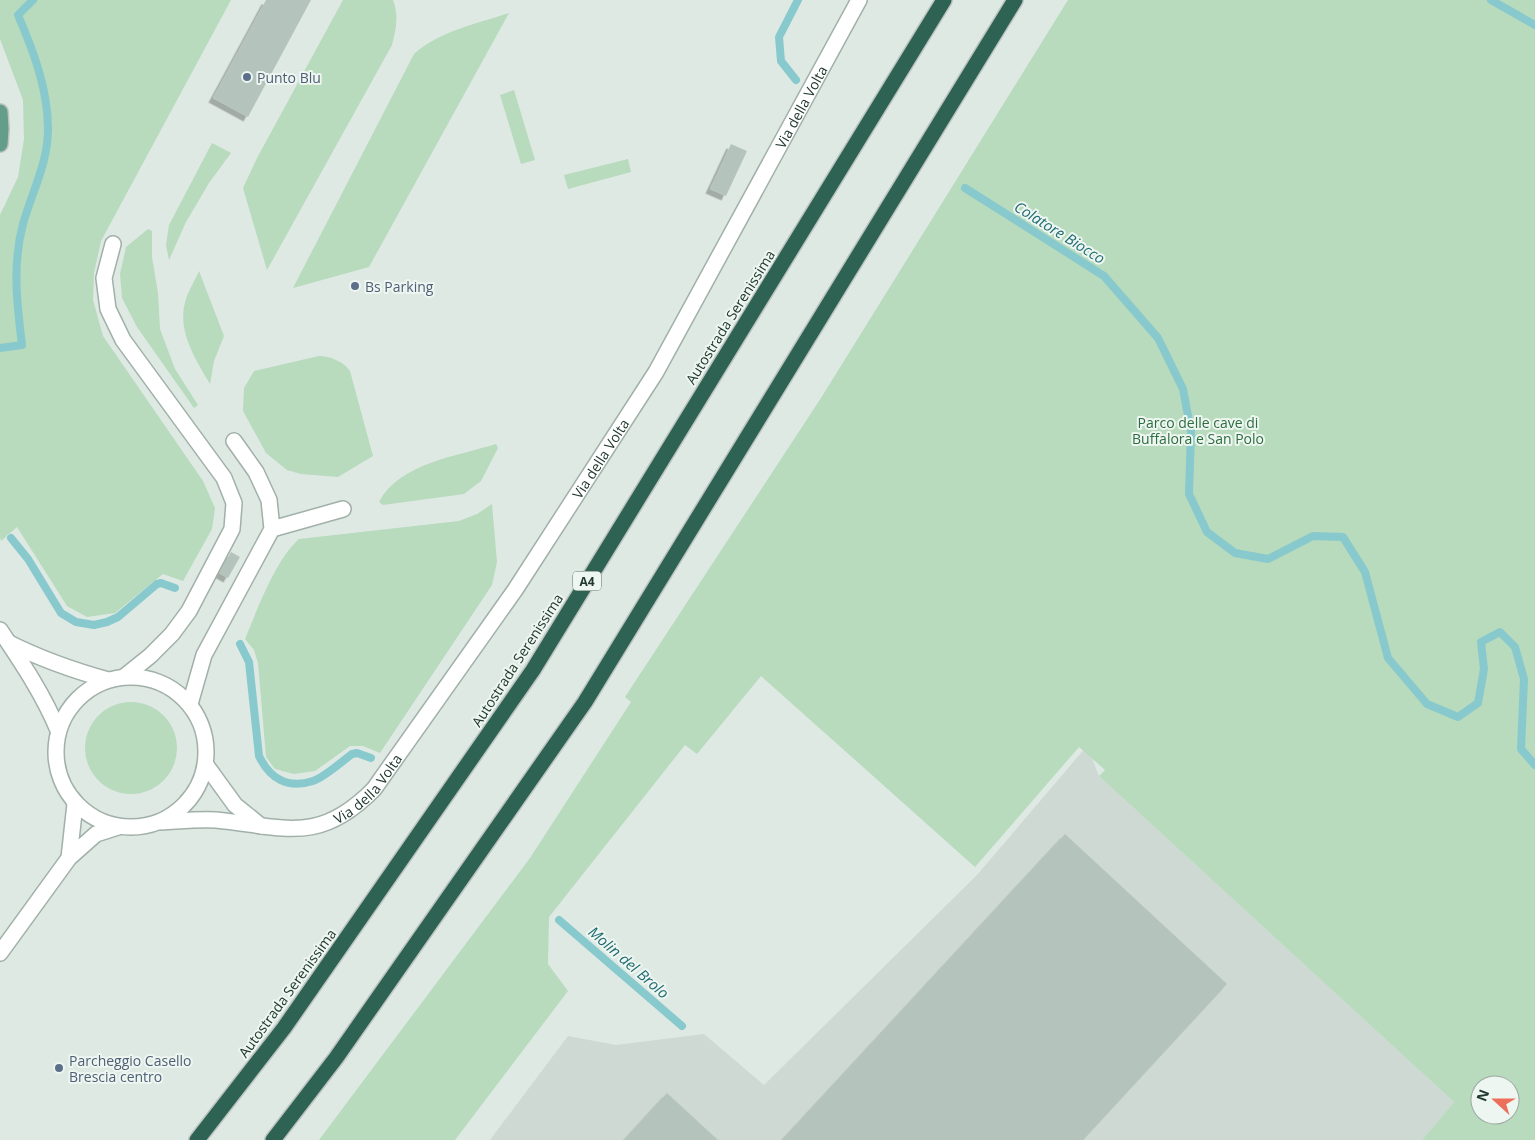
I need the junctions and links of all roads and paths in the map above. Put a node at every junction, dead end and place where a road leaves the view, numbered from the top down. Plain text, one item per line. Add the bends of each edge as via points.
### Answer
1 (859, 0) edge
2 (944, 0) edge
3 (1015, 0) edge
4 (0, 112) edge
5 (0, 144) edge
6 (113, 244) dead end
7 (234, 441) dead end
8 (343, 509) dead end
9 (272, 529) junction
10 (4, 636) edge
11 (125, 676) junction
12 (108, 680) junction
13 (190, 704) junction
14 (58, 730) junction
15 (206, 766) junction
16 (75, 804) junction
17 (162, 822) junction
18 (261, 826) junction
19 (118, 827) junction
20 (69, 858) junction
21 (0, 953) edge
22 (197, 1140) edge
23 (273, 1140) edge

1 - 18 street, Via della Volta via 656,372 515,590 374,789 344,815 326,823 283,830
2 - 22 highway, Autostrada Serenissima / A4 via 533,670 284,1028
3 - 23 highway via 585,702 336,1058
4 - 5 main road
6 - 11 street via 104,278 108,309 123,340 224,478 234,503 232,529 189,611 172,634
7 - 9 street via 256,472 269,500
8 - 9 street
9 - 13 street via 204,655
10 - 12 street via 39,658
10 - 14 street via 46,703
11 - 12 street
11 - 13 street via 162,682
12 - 14 street via 86,691 69,708
13 - 15 street via 201,723 207,744
14 - 16 street via 56,756 62,782
15 - 17 street via 198,789 182,808
15 - 18 street via 235,805
16 - 19 street via 95,819
16 - 20 street
17 - 18 street, Via della Volta via 209,820
17 - 19 street via 140,828
19 - 20 street via 96,834
20 - 21 street

